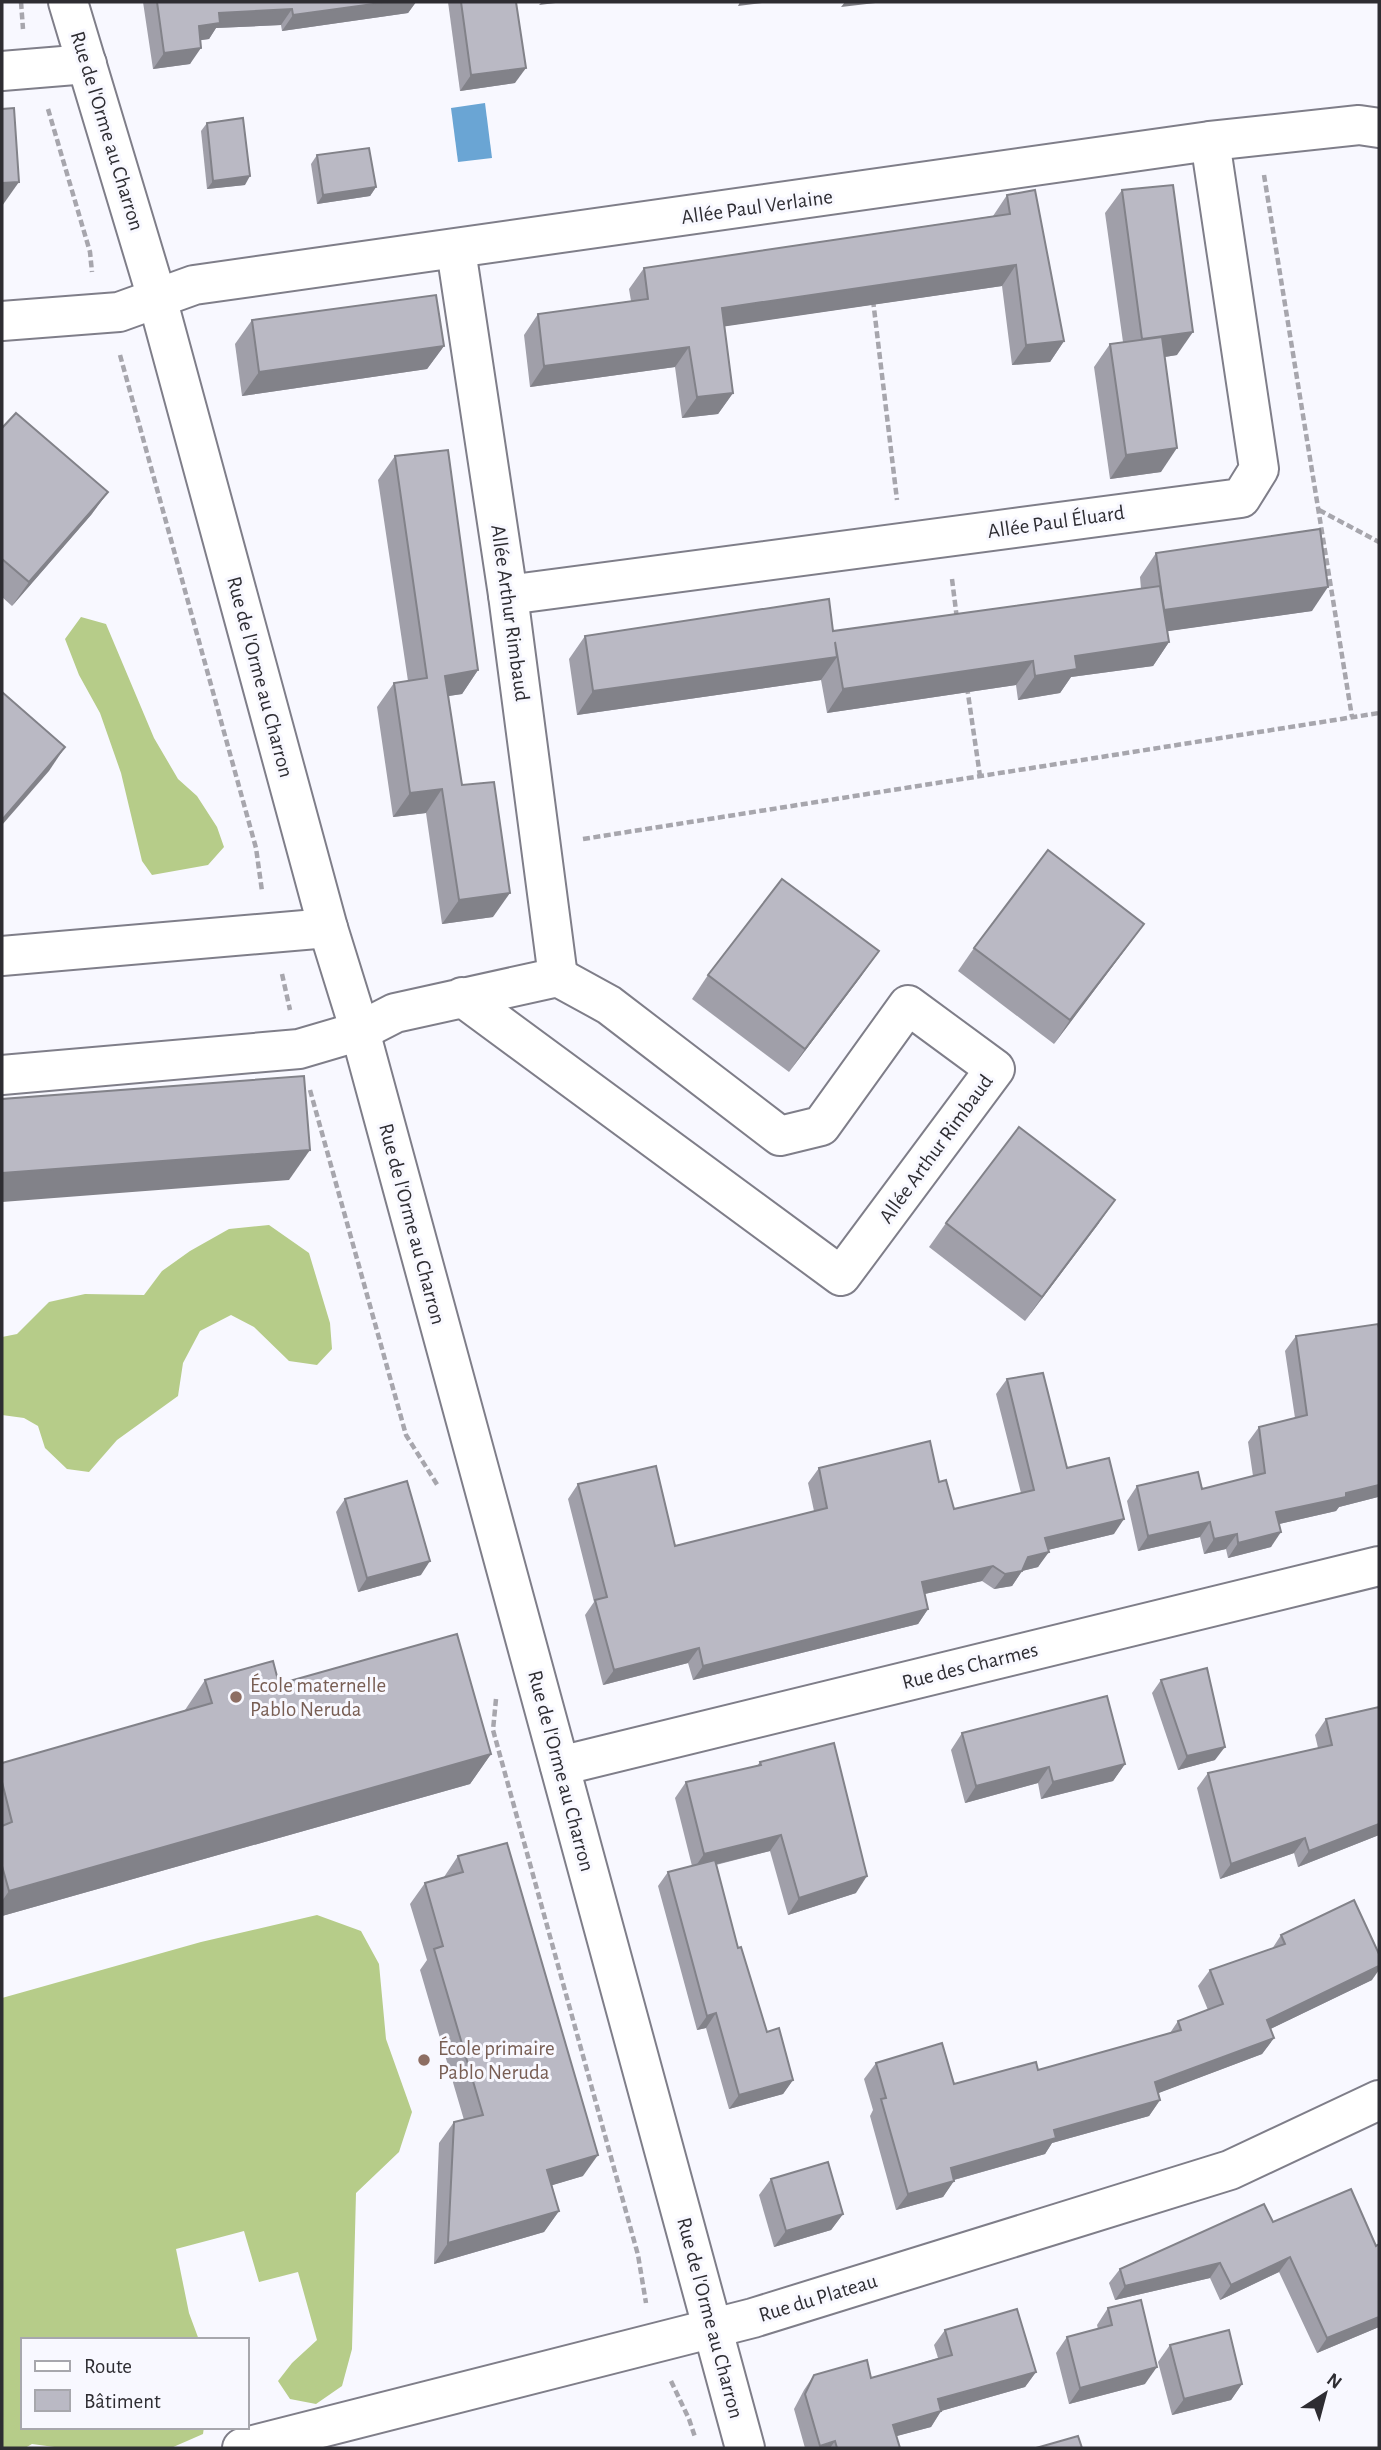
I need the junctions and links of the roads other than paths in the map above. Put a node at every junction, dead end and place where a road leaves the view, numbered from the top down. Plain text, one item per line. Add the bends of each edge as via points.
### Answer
1 (68, 2) edge
2 (87, 64) junction
3 (14, 70) edge
4 (1369, 127) edge
5 (1210, 141) junction
6 (456, 250) junction
7 (157, 298) junction
8 (2, 321) edge
9 (508, 595) junction
10 (328, 928) junction
11 (2, 956) edge
12 (558, 977) junction
13 (462, 997) junction
14 (360, 1031) junction
15 (2, 1075) edge
16 (1379, 1566) edge
17 (560, 1766) junction
18 (1379, 2100) edge
19 (711, 2329) junction
20 (242, 2448) edge
21 (745, 2448) edge

1 - 2 street, Rue de l'Orme au Charron
2 - 3 street
2 - 7 street, Rue de l'Orme au Charron
4 - 5 street, Allée Paul Verlaine
5 - 6 street, Allée Paul Verlaine
5 - 9 street, Allée Paul Éluard via 1259,469 1241,498
6 - 7 street, Allée Paul Verlaine via 194,285
6 - 9 street, Allée Arthur Rimbaud
7 - 8 street, Allée Paul Verlaine via 119,312
7 - 10 street, Rue de l'Orme au Charron
9 - 12 street, Allée Arthur Rimbaud
10 - 11 street
10 - 14 street, Rue de l'Orme au Charron
12 - 13 street
12 - 13 street, Allée Arthur Rimbaud via 609,1005 780,1136 821,1126 908,1005 995,1069 841,1276
13 - 14 street via 395,1013
14 - 15 street via 299,1049
14 - 17 street, Rue de l'Orme au Charron
16 - 17 street, Rue des Charmes
17 - 19 street, Rue de l'Orme au Charron
18 - 19 street, Rue du Plateau via 1230,2170
19 - 20 street, Rue du Plateau
19 - 21 street, Rue de l'Orme au Charron

